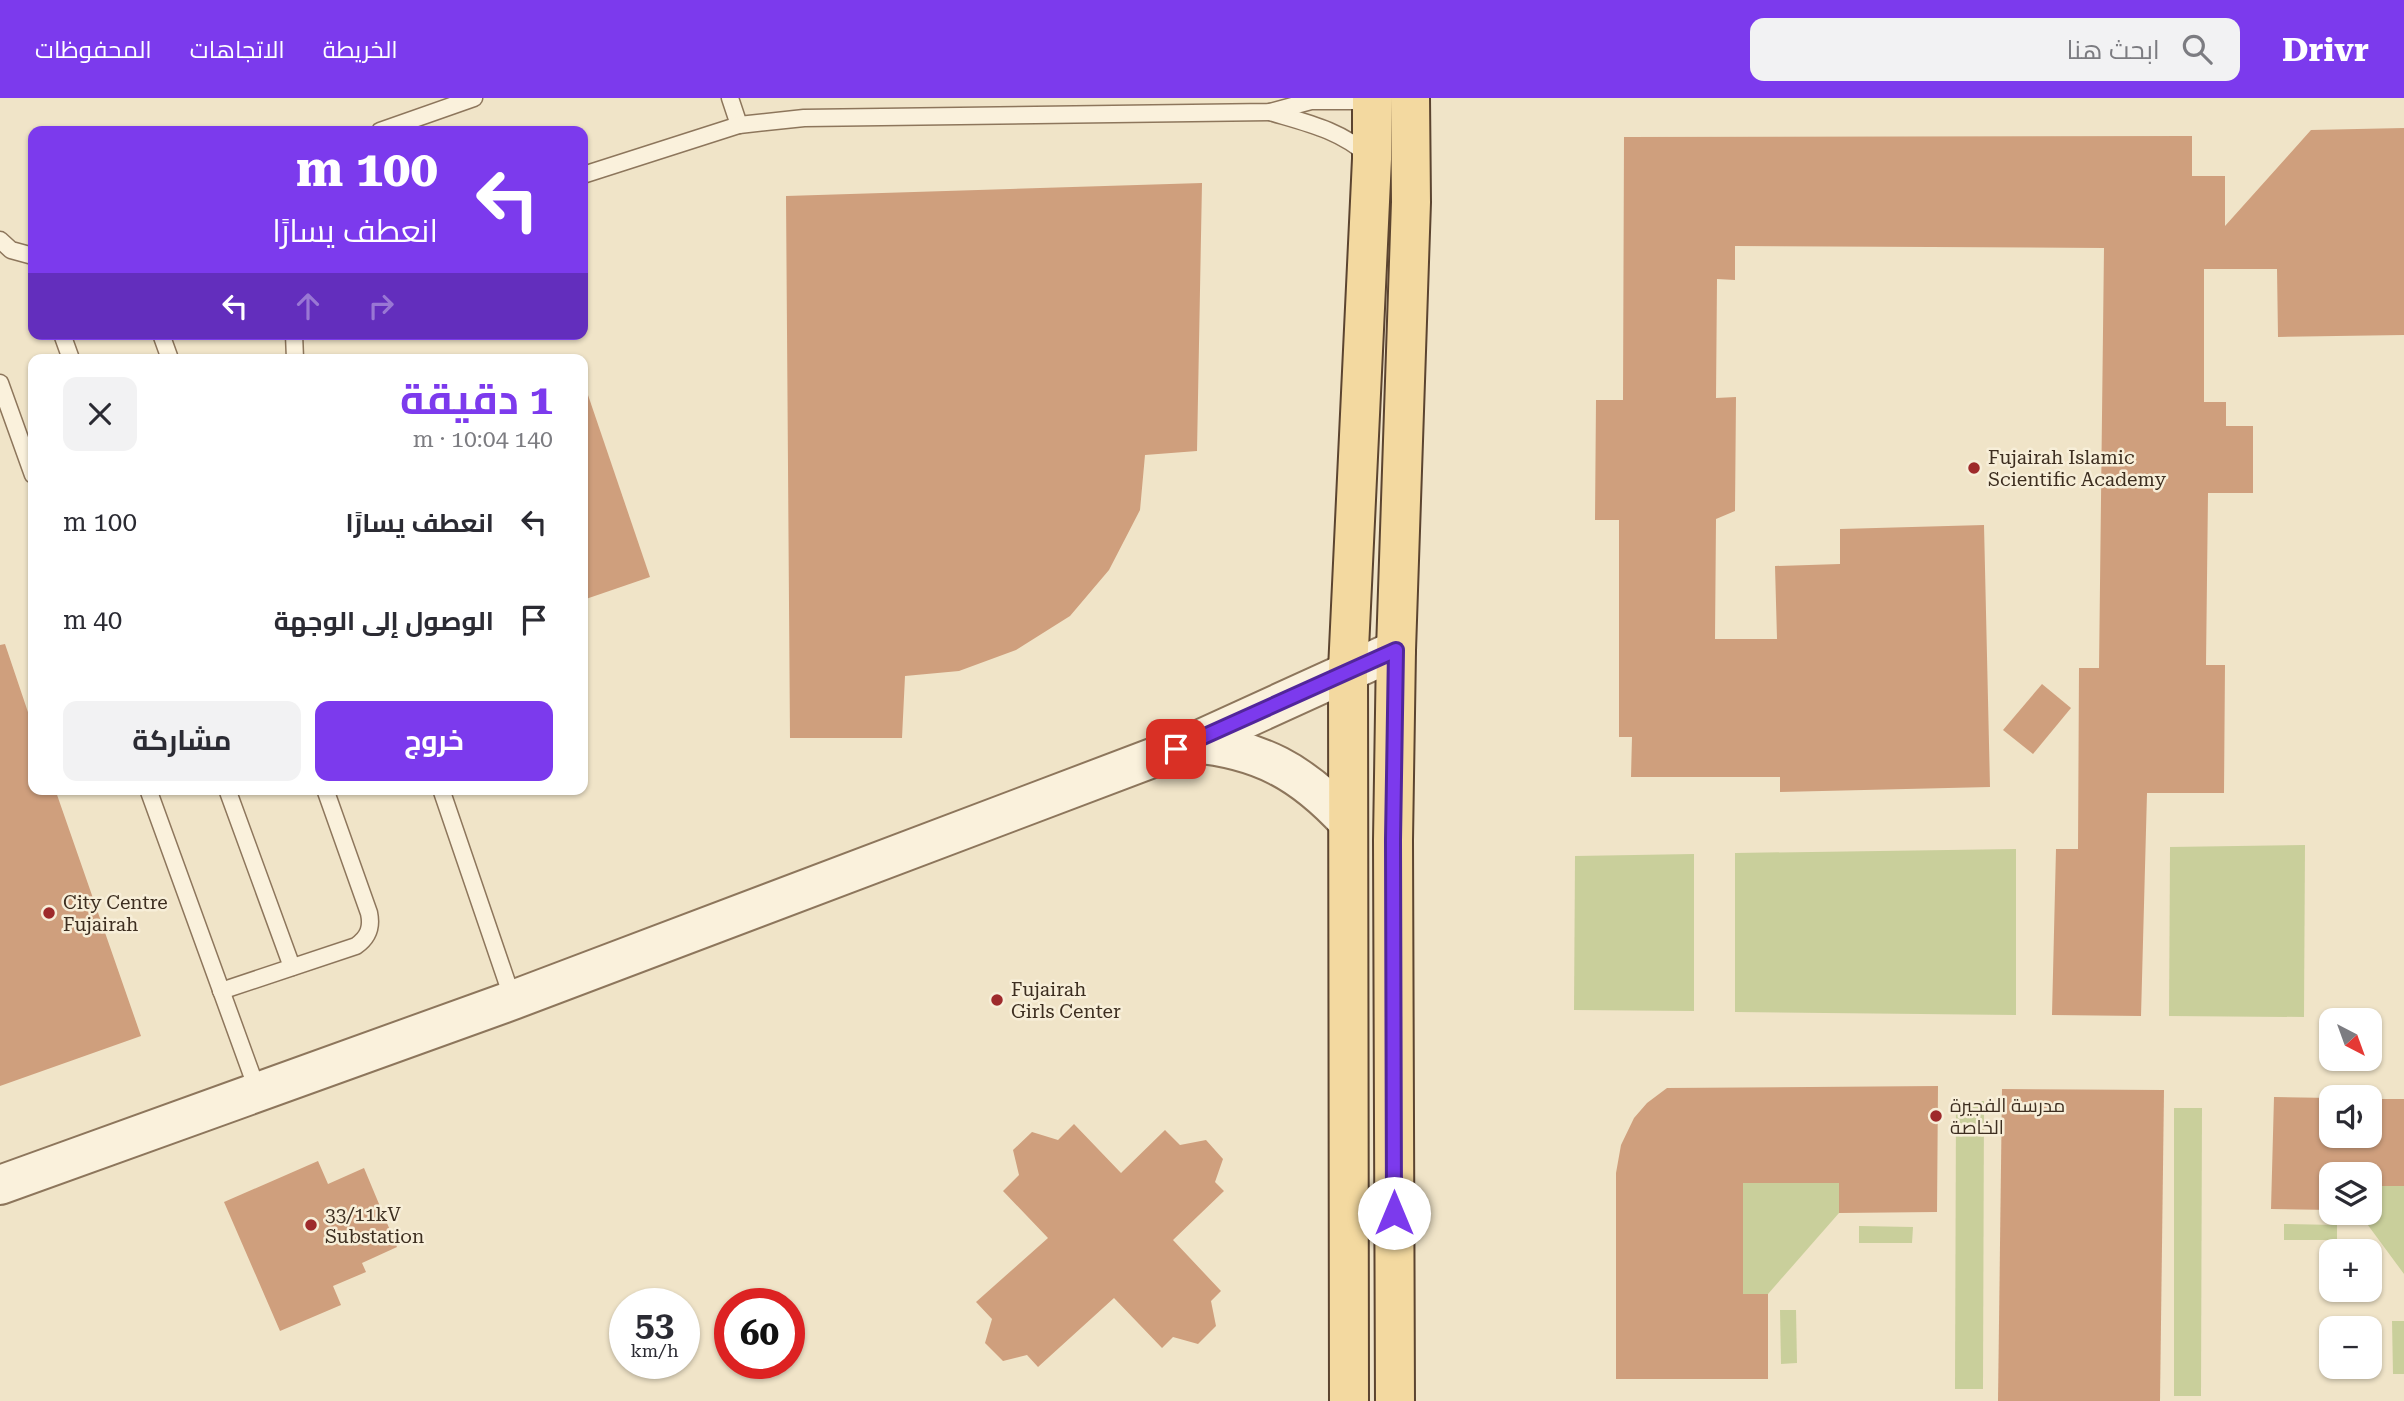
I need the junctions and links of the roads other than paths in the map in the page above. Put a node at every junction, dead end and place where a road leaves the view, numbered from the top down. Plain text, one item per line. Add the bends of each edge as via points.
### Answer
1 (474, 98) edge
2 (730, 98) edge
3 (1372, 99) edge
4 (1410, 101) edge
5 (1270, 112) junction
6 (739, 125) junction
7 (394, 126) edge
8 (1372, 159) junction
9 (588, 173) edge
10 (0, 240) edge
11 (28, 255) edge
12 (0, 383) edge
13 (28, 460) edge
14 (1396, 650) junction
15 (1348, 670) junction
16 (1192, 743) junction
17 (150, 795) edge
18 (229, 795) edge
19 (327, 795) edge
20 (443, 795) edge
21 (1348, 822) junction
22 (292, 967) junction
23 (221, 991) junction
24 (513, 1000) junction
25 (258, 1092) junction
26 (0, 1185) edge
27 (1349, 1401) edge
28 (1395, 1401) edge

1 - 7 lane
2 - 6 lane
3 - 4 main road
3 - 5 lane via 1321,100
3 - 8 main road
4 - 14 main road via 1412,202
5 - 6 lane via 804,118
5 - 8 lane via 1326,128
6 - 9 lane
8 - 15 main road
10 - 11 lane via 11,250
12 - 13 lane
14 - 15 street
14 - 28 main road
15 - 16 street
15 - 21 main road
16 - 21 street via 1251,753 1278,765 1327,799
16 - 24 street
17 - 23 lane
18 - 22 lane
19 - 22 lane via 371,923 369,933 356,946
20 - 24 lane
21 - 27 main road
22 - 23 lane
23 - 25 lane
24 - 25 street
25 - 26 street

